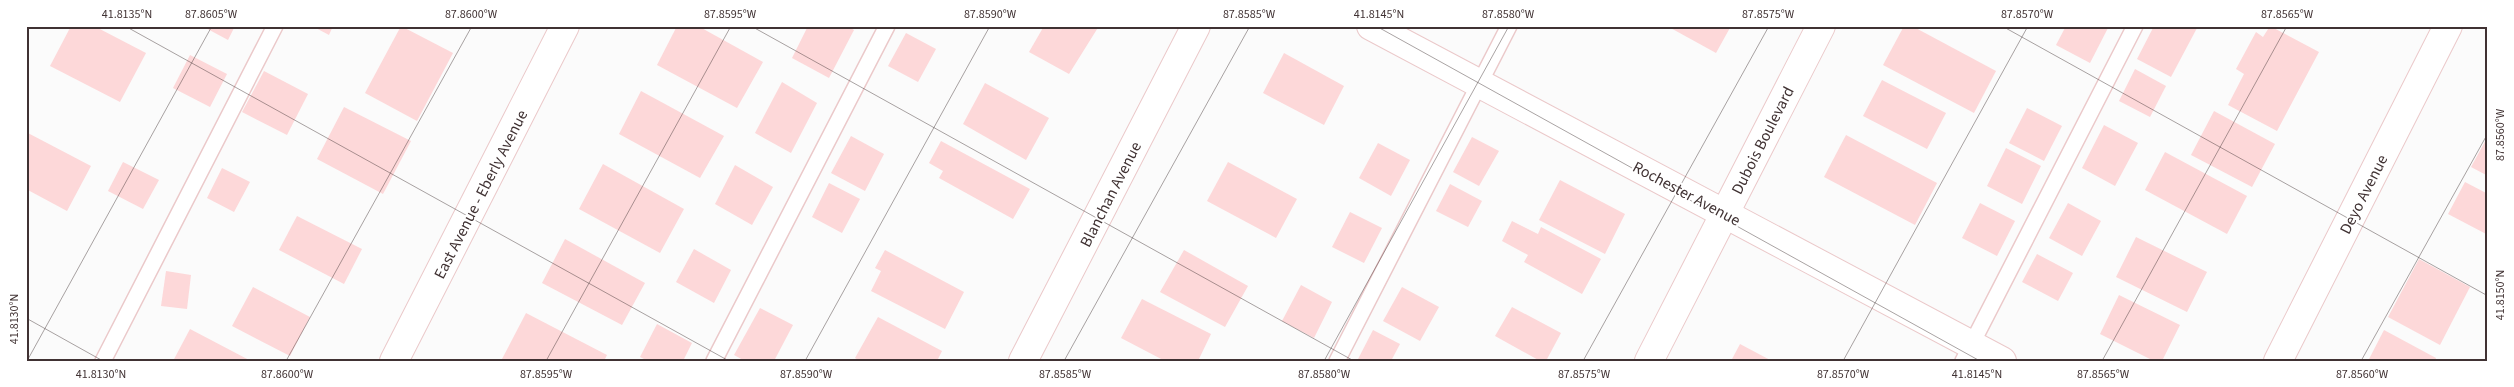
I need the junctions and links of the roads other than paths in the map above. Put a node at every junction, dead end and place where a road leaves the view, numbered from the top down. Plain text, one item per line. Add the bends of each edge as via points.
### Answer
1 (275, 26) edge
2 (565, 26) edge
3 (887, 26) edge
4 (1196, 26) edge
5 (1371, 26) edge
6 (1509, 26) edge
7 (1821, 26) edge
8 (2135, 26) edge
9 (2448, 26) edge
10 (1479, 84) junction
11 (1725, 213) junction
12 (1967, 353) edge
13 (103, 361) edge
14 (394, 361) edge
15 (714, 361) edge
16 (1024, 361) edge
17 (1337, 361) edge
18 (1649, 361) edge
19 (2002, 361) edge
20 (2278, 361) edge

1 - 13 lane
2 - 14 street, East Avenue - Eberly Avenue
3 - 15 lane
4 - 16 street, Blanchan Avenue
5 - 10 street, Rochester Avenue
6 - 10 lane
7 - 11 street, Dubois Boulevard
8 - 12 lane
9 - 20 street, Deyo Avenue
10 - 11 street, Rochester Avenue
10 - 17 lane
11 - 12 street, Rochester Avenue
11 - 18 street, Dubois Boulevard
12 - 19 street, Rochester Avenue

